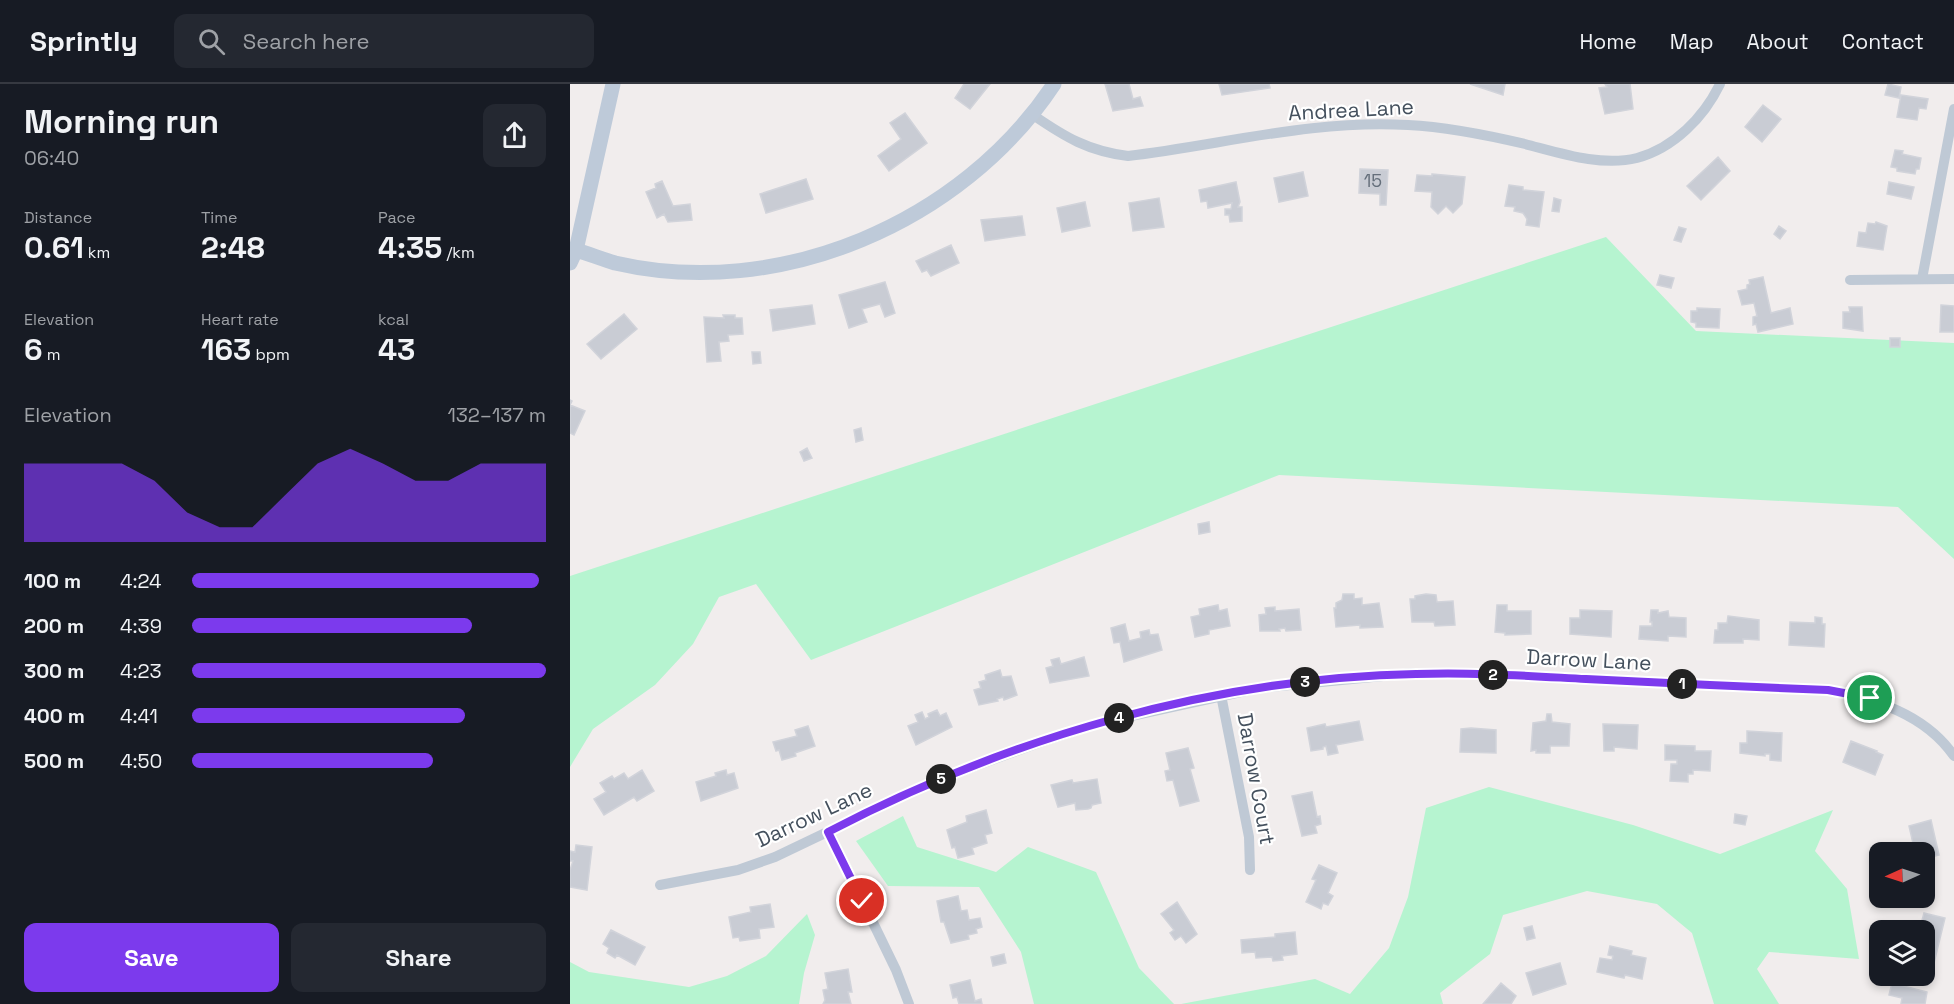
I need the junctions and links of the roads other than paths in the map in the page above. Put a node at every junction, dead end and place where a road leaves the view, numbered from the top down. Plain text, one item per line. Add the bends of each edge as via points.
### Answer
1 (613, 84) edge
2 (1054, 84) edge
3 (1720, 84) edge
4 (1954, 109) edge
5 (1033, 115) junction
6 (573, 256) edge
7 (1922, 279) junction
8 (1954, 279) edge
9 (1850, 280) dead end
10 (1221, 694) junction
11 (1954, 756) edge
12 (828, 832) junction
13 (1250, 870) dead end
14 (660, 885) dead end
15 (909, 1004) edge

1 - 6 street
2 - 5 street
3 - 5 street, Andrea Lane via 1712,102 1680,136 1638,158 1617,160 1407,125 1327,126 1128,156 1101,153 1077,143
4 - 7 street
5 - 6 street via 941,198 834,251 787,263 697,272
7 - 8 street
7 - 9 street
10 - 11 street, Darrow Lane via 1306,682 1414,674 1828,690 1870,698 1917,720
10 - 12 street, Darrow Lane via 1099,723 1044,741 934,781
10 - 13 street, Darrow Court via 1249,837
12 - 14 street, Darrow Lane via 738,870
12 - 15 street

